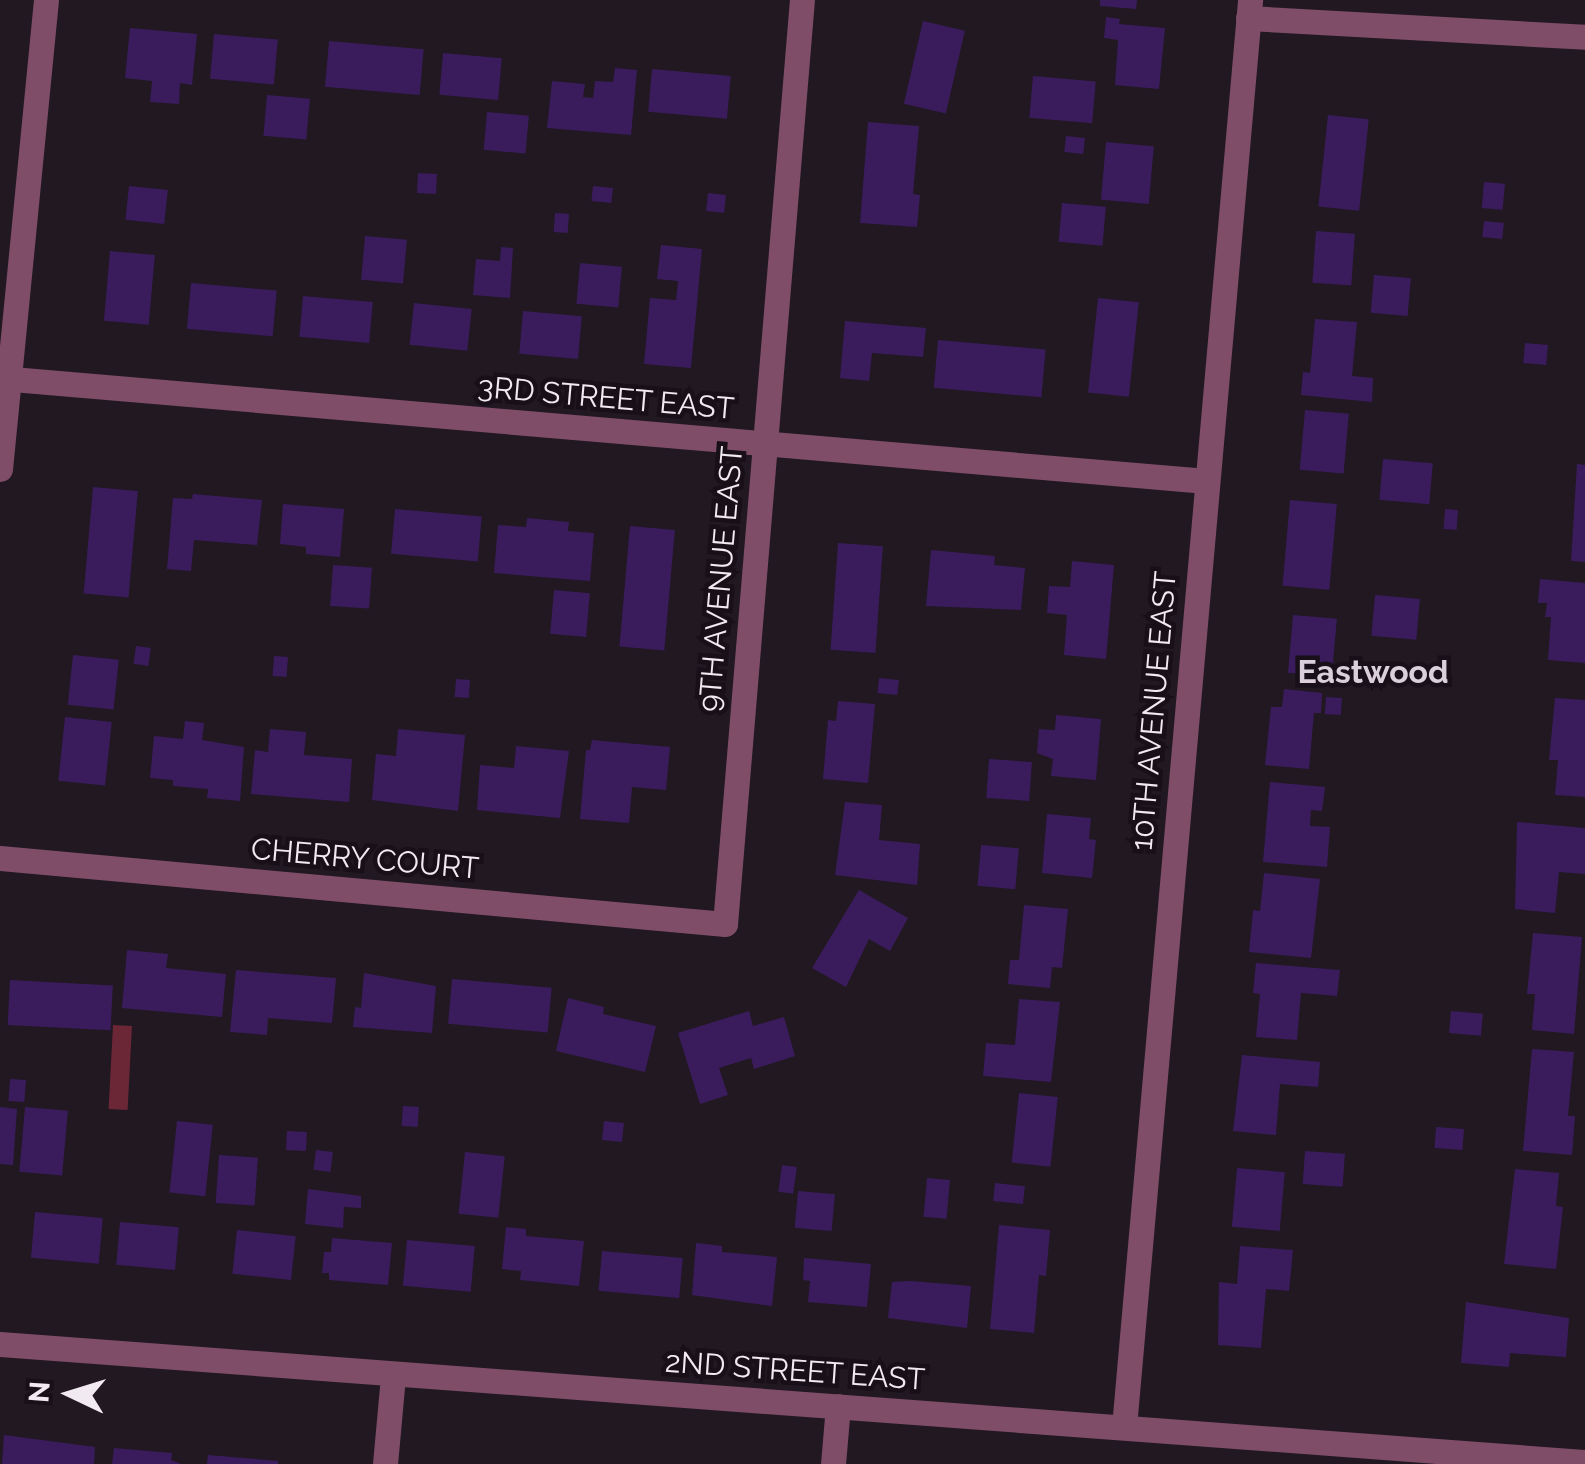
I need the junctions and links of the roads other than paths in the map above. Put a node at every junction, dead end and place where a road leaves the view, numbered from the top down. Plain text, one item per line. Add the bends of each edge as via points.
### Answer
1 (46, 0) edge
2 (802, 0) edge
3 (1249, 9) edge
4 (1585, 38) edge
5 (5, 378) edge
6 (765, 444) junction
7 (0, 469) edge
8 (1207, 481) junction
9 (0, 858) edge
10 (724, 924) joint
11 (0, 1344) edge
12 (393, 1376) junction
13 (838, 1406) junction
14 (1124, 1428) junction
15 (1295, 1452) edge
16 (1585, 1462) edge
17 (384, 1464) edge
18 (833, 1464) edge

1 - 5 street
2 - 6 street, 9TH AVENUE EAST
3 - 4 street
3 - 8 street, 10TH AVENUE EAST
5 - 6 street, 3RD STREET EAST
5 - 7 street
6 - 8 street, 3RD STREET EAST
6 - 10 street, 9TH AVENUE EAST
8 - 14 street, 10TH AVENUE EAST
9 - 10 street, CHERRY COURT
11 - 12 street, 2ND STREET EAST
12 - 13 street, 2ND STREET EAST
12 - 17 street
13 - 14 street, 2ND STREET EAST
13 - 18 street
14 - 15 street, 2ND STREET EAST
15 - 16 street, 2ND STREET EAST

